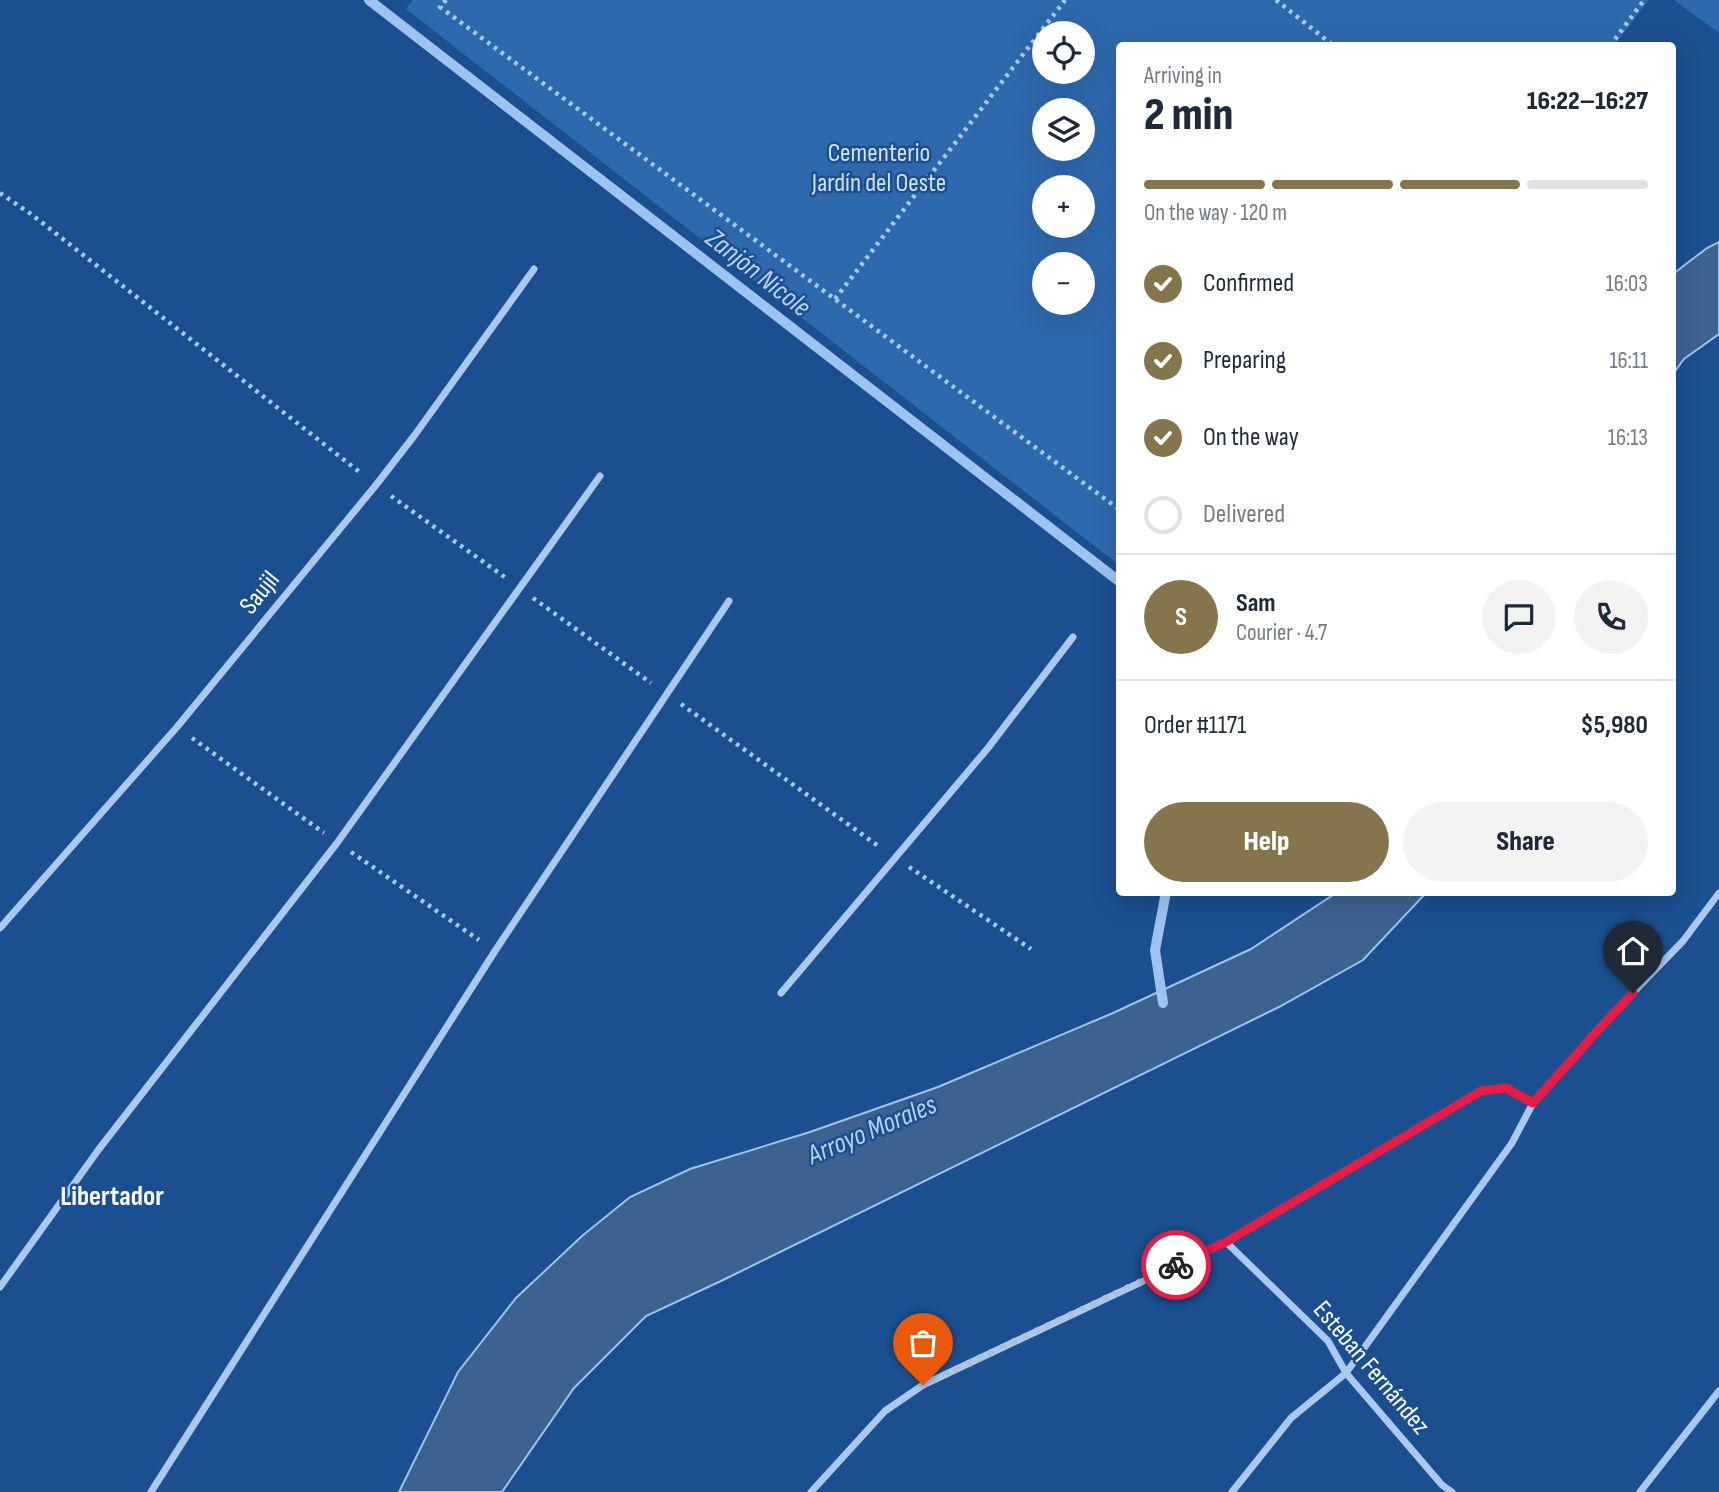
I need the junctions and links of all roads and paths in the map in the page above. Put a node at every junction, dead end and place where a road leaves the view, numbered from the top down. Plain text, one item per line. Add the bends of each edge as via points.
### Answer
1 (446, 0) edge
2 (1065, 0) edge
3 (1276, 0) edge
4 (1644, 0) edge
5 (1329, 42) edge
6 (1613, 42) edge
7 (534, 269) dead end
8 (835, 299) junction
9 (600, 476) dead end
10 (1116, 507) edge
11 (729, 601) dead end
12 (1073, 637) dead end
13 (1719, 893) edge
14 (0, 928) edge
15 (781, 993) dead end
16 (1533, 1103) junction
17 (1226, 1242) junction
18 (0, 1287) edge
19 (1346, 1373) junction
20 (1719, 1391) edge
21 (151, 1492) edge
22 (811, 1492) edge
23 (1232, 1492) edge
24 (1452, 1492) edge
25 (1640, 1492) edge

1 - 8 path via 440,7
2 - 8 path
3 - 5 path
4 - 6 path
7 - 14 street, Saujil via 376,485 177,727
8 - 10 path
9 - 18 street via 337,843 99,1149
11 - 21 street via 495,951
12 - 15 street via 988,747
13 - 16 street via 1683,942
16 - 17 street via 1506,1088 1481,1091
16 - 19 street via 1512,1143
17 - 19 street, Esteban Fernández via 1328,1341
17 - 22 street via 923,1385 885,1411
19 - 23 street via 1291,1418
19 - 24 street, Esteban Fernández
20 - 25 street

